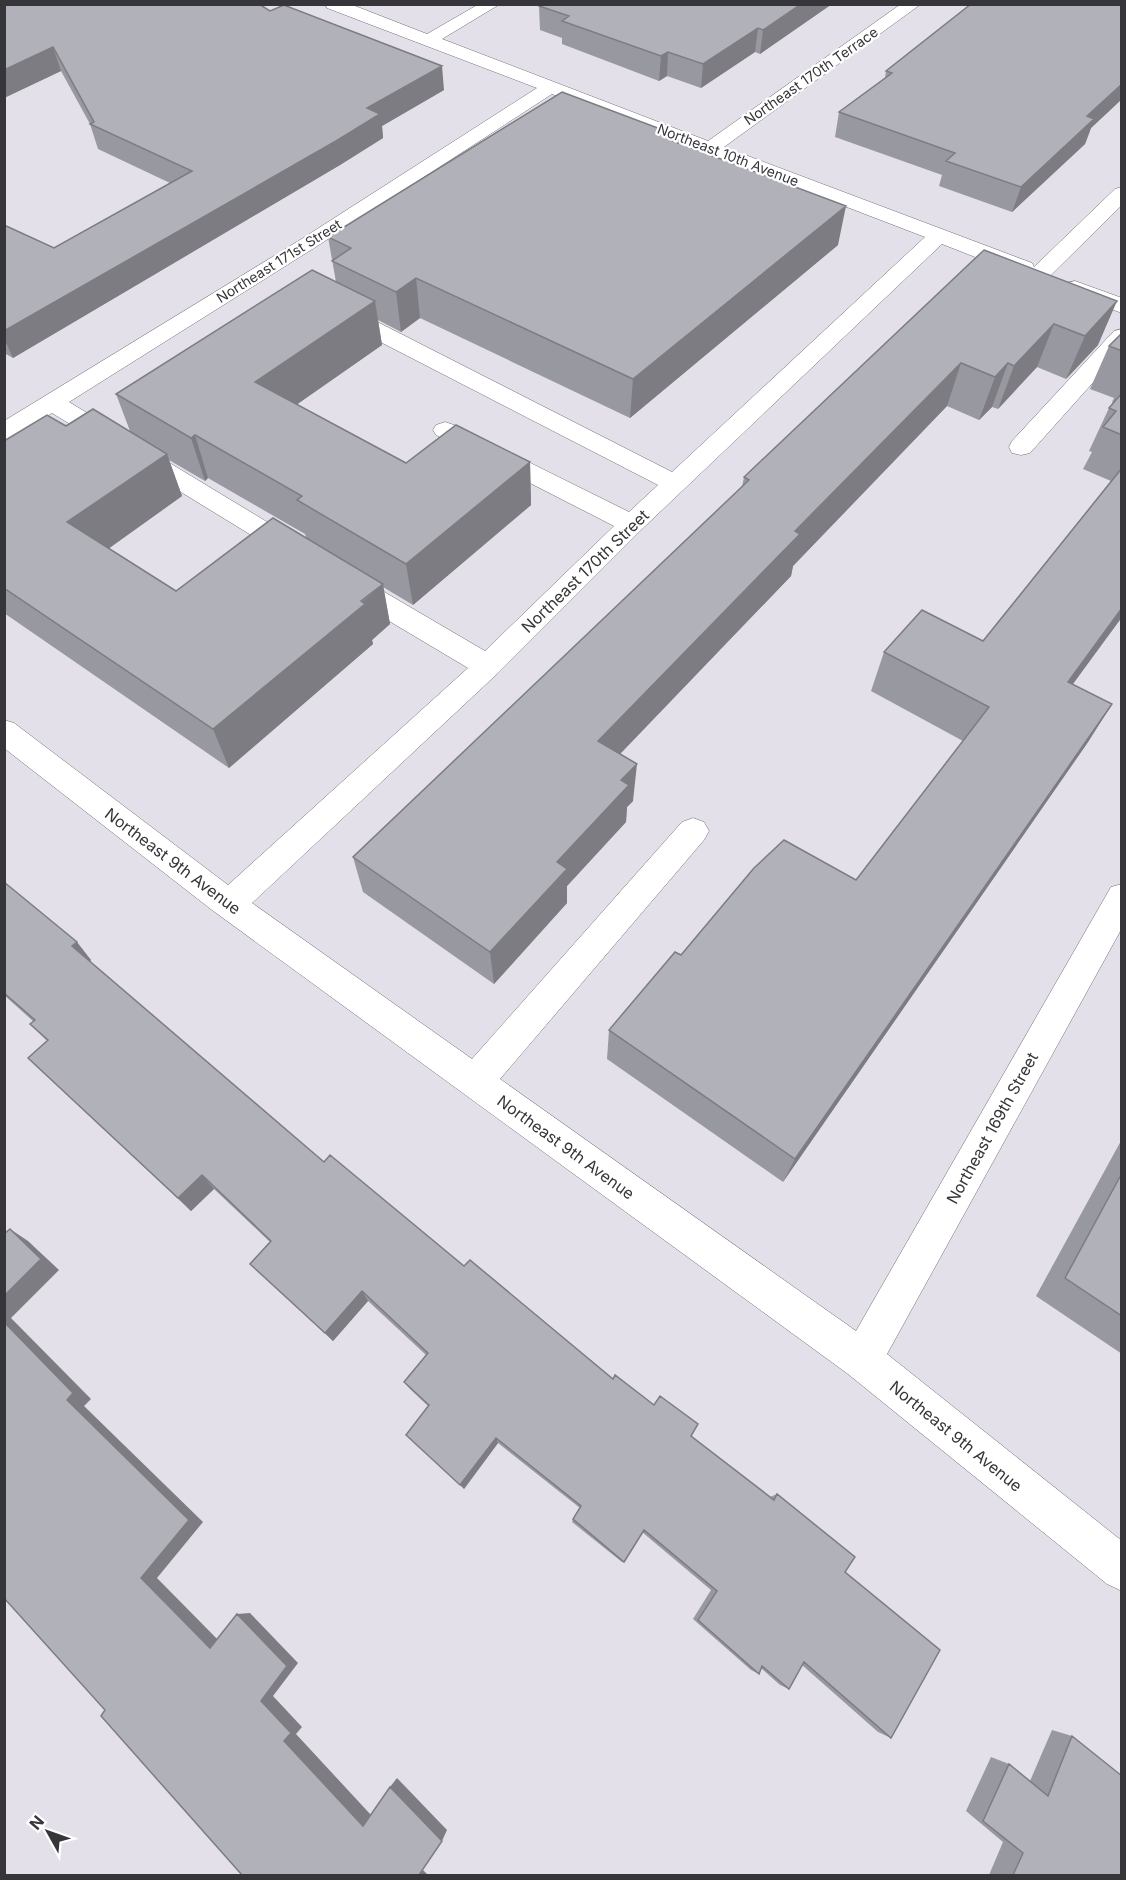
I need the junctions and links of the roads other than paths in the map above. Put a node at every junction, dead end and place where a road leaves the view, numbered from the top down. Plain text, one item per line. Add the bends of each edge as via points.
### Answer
1 (333, 4) edge
2 (492, 4) edge
3 (913, 4) edge
4 (428, 40) junction
5 (551, 87) junction
6 (710, 148) junction
7 (1122, 193) edge
8 (938, 236) junction
9 (262, 272) junction
10 (1039, 274) junction
11 (283, 283) dead end
12 (215, 300) junction
13 (326, 304) edge
14 (1122, 306) edge
15 (243, 314) edge
16 (1122, 336) edge
17 (52, 402) junction
18 (445, 430) edge
19 (4, 432) edge
20 (1021, 447) dead end
21 (675, 484) junction
22 (632, 524) junction
23 (488, 666) junction
24 (4, 731) edge
25 (693, 831) dead end
26 (1122, 897) edge
27 (229, 904) junction
28 (475, 1081) junction
29 (862, 1360) junction
30 (1122, 1569) edge

1 - 4 street, Northeast 10th Avenue
2 - 4 street
3 - 6 street, Northeast 170th Terrace
4 - 5 street, Northeast 10th Avenue
5 - 6 street, Northeast 10th Avenue
5 - 9 street, Northeast 171st Street
6 - 8 street, Northeast 10th Avenue
7 - 10 street
8 - 10 street, Northeast 10th Avenue
8 - 21 street, Northeast 170th Street
9 - 11 street
9 - 12 street, Northeast 171st Street
10 - 14 street, Northeast 10th Avenue
12 - 15 street
12 - 17 street, Northeast 171st Street
13 - 21 street
16 - 20 street
17 - 19 street, Northeast 171st Street
17 - 23 street via 106,423 324,568
18 - 22 street
21 - 22 street, Northeast 170th Street
22 - 23 street, Northeast 170th Street
23 - 27 street, Northeast 170th Street
24 - 27 street, Northeast 9th Avenue
25 - 28 street
26 - 29 street, Northeast 169th Street
27 - 28 street, Northeast 9th Avenue
28 - 29 street, Northeast 9th Avenue
29 - 30 street, Northeast 9th Avenue

